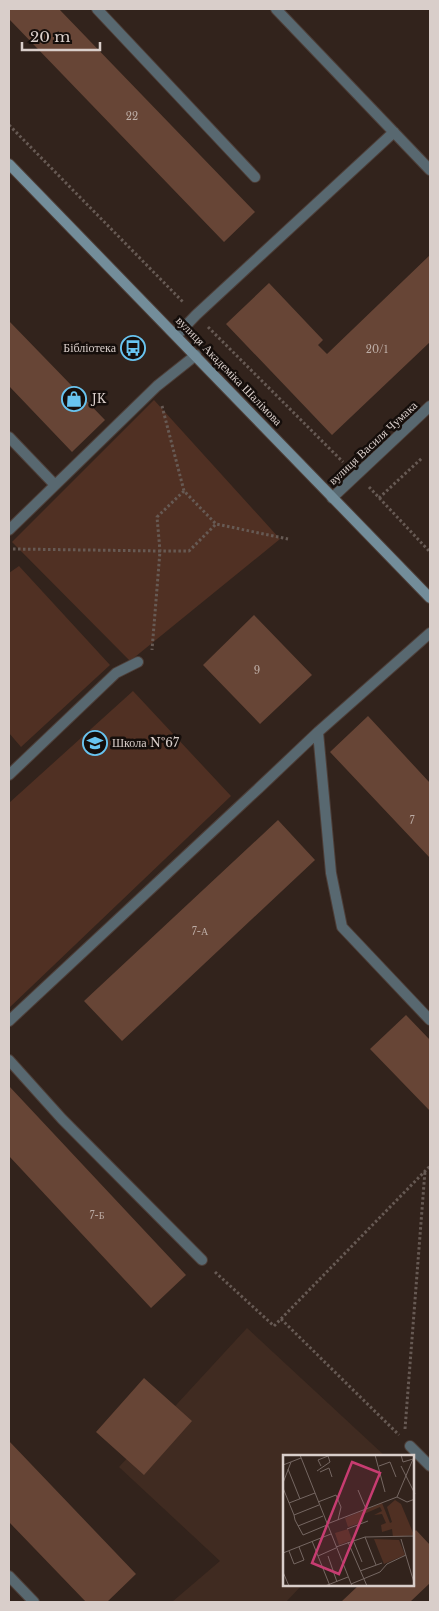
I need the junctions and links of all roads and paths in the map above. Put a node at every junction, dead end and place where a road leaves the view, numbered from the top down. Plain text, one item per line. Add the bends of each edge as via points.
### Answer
1 (97, 9) edge
2 (276, 9) edge
3 (9, 126) edge
4 (394, 132) junction
5 (9, 164) edge
6 (430, 170) edge
7 (255, 177) dead end
8 (196, 315) junction
9 (177, 335) junction
10 (196, 355) junction
11 (157, 386) junction
12 (430, 406) edge
13 (9, 437) edge
14 (422, 458) dead end
15 (357, 475) junction
16 (55, 485) junction
17 (184, 492) junction
18 (332, 498) junction
19 (379, 498) junction
20 (216, 524) junction
21 (9, 530) edge
22 (288, 539) dead end
23 (9, 549) edge
24 (160, 551) junction
25 (430, 552) edge
26 (430, 598) edge
27 (430, 633) edge
28 (152, 650) dead end
29 (138, 662) dead end
30 (318, 732) junction
31 (9, 775) edge
32 (430, 1020) edge
33 (9, 1021) edge
34 (9, 1060) edge
35 (430, 1166) edge
36 (425, 1171) junction
37 (202, 1260) joint
38 (281, 1319) junction
39 (407, 1442) junction
40 (430, 1466) edge
41 (9, 1576) edge
42 (34, 1602) edge

1 - 7 street
2 - 4 street
3 - 8 path
4 - 6 street
4 - 8 street
5 - 9 street, вулиця Академіка Шалімова
8 - 9 street
8 - 15 path
9 - 10 street, вулиця Академіка Шалімова
10 - 11 street
10 - 18 street, вулиця Академіка Шалімова
11 - 16 street
11 - 17 path
12 - 15 street, вулиця Василя Чумака
13 - 16 street
14 - 19 path
15 - 18 street, вулиця Василя Чумака
15 - 19 path
16 - 21 street
17 - 20 path
17 - 24 path via 157,517
18 - 26 street, вулиця Академіка Шалімова
19 - 25 path
20 - 22 path
20 - 24 path via 190,550
23 - 24 path
24 - 28 path
27 - 30 street
29 - 31 street via 116,673
30 - 32 street via 331,873 342,927
30 - 33 street
34 - 37 street via 62,1119
35 - 36 path
36 - 38 path
36 - 39 path
37 - 38 path via 274,1326
38 - 39 path
39 - 40 street
41 - 42 street

